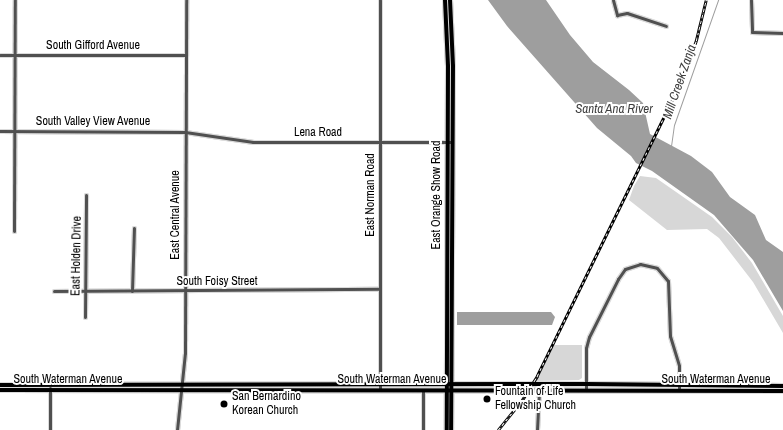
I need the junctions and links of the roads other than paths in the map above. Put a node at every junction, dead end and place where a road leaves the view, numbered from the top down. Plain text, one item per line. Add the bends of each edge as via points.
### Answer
1 (15, 0) edge
2 (186, 0) edge
3 (380, 0) edge
4 (445, 0) edge
5 (450, 0) edge
6 (613, 0) edge
7 (751, 0) edge
8 (666, 26) dead end
9 (783, 33) edge
10 (449, 35) junction
11 (0, 55) edge
12 (15, 55) junction
13 (185, 55) junction
14 (0, 131) edge
15 (14, 131) junction
16 (185, 132) junction
17 (381, 142) junction
18 (450, 142) junction
19 (86, 195) dead end
20 (134, 228) dead end
21 (14, 231) dead end
22 (380, 290) junction
23 (54, 291) dead end
24 (85, 291) junction
25 (132, 291) junction
26 (185, 291) junction
27 (85, 317) dead end
28 (130, 384) junction
29 (449, 384) junction
30 (586, 384) junction
31 (0, 385) edge
32 (50, 385) junction
33 (183, 385) junction
34 (783, 386) edge
35 (380, 387) junction
36 (679, 388) junction
37 (778, 388) junction
38 (586, 389) junction
39 (0, 390) edge
40 (50, 390) junction
41 (109, 390) junction
42 (182, 390) junction
43 (423, 390) junction
44 (449, 390) junction
45 (539, 390) junction
46 (783, 391) edge
47 (50, 430) edge
48 (177, 430) edge
49 (423, 430) edge
50 (447, 430) edge
51 (451, 430) edge
52 (537, 430) edge

1 - 12 street
2 - 13 street, East Central Avenue
3 - 17 street, East Norman Road
4 - 10 main road, East Orange Show Road
5 - 10 main road, East Orange Show Road
6 - 8 street via 617,15 627,13
7 - 9 street via 752,32
10 - 18 main road, East Orange Show Road
11 - 12 street, South Gifford Avenue
12 - 13 street, South Gifford Avenue
12 - 15 street
13 - 16 street, East Central Avenue
14 - 15 street, South Valley View Avenue
15 - 16 street, South Valley View Avenue
15 - 21 street
16 - 17 street, Lena Road via 253,142
16 - 26 street, East Central Avenue
17 - 18 street, Lena Road
17 - 22 street, East Norman Road
18 - 29 main road, East Orange Show Road
19 - 24 street, East Holden Drive
20 - 25 street
22 - 26 street, South Foisy Street
22 - 35 street, East Norman Road
23 - 24 street, South Foisy Street
24 - 25 street, South Foisy Street
24 - 27 street, East Holden Drive
25 - 26 street, South Foisy Street
26 - 33 street, East Central Avenue
28 - 32 main road, South Waterman Avenue
28 - 33 main road, South Waterman Avenue
28 - 41 main road via 110,387
29 - 30 main road, South Waterman Avenue
29 - 35 main road, South Waterman Avenue
29 - 44 main road, East Orange Show Road
30 - 36 main road, South Waterman Avenue
30 - 36 street via 586,348 589,337 618,279 632,266 651,265 662,272 668,282 670,336 678,360
30 - 38 street
31 - 32 main road, South Waterman Avenue
32 - 40 street
33 - 35 main road, South Waterman Avenue
33 - 42 street, East Central Avenue
34 - 37 main road, South Waterman Avenue
35 - 42 main road, South Waterman Avenue
35 - 43 main road, South Waterman Avenue
36 - 37 main road, South Waterman Avenue
36 - 38 main road, South Waterman Avenue
37 - 46 main road, South Waterman Avenue
38 - 45 main road, South Waterman Avenue
39 - 40 main road, South Waterman Avenue
40 - 41 main road, South Waterman Avenue
40 - 47 street
41 - 42 main road, South Waterman Avenue
42 - 48 street, East Central Avenue
43 - 44 main road, South Waterman Avenue
43 - 49 street
44 - 45 main road, South Waterman Avenue
44 - 50 main road
44 - 51 main road
45 - 52 street

